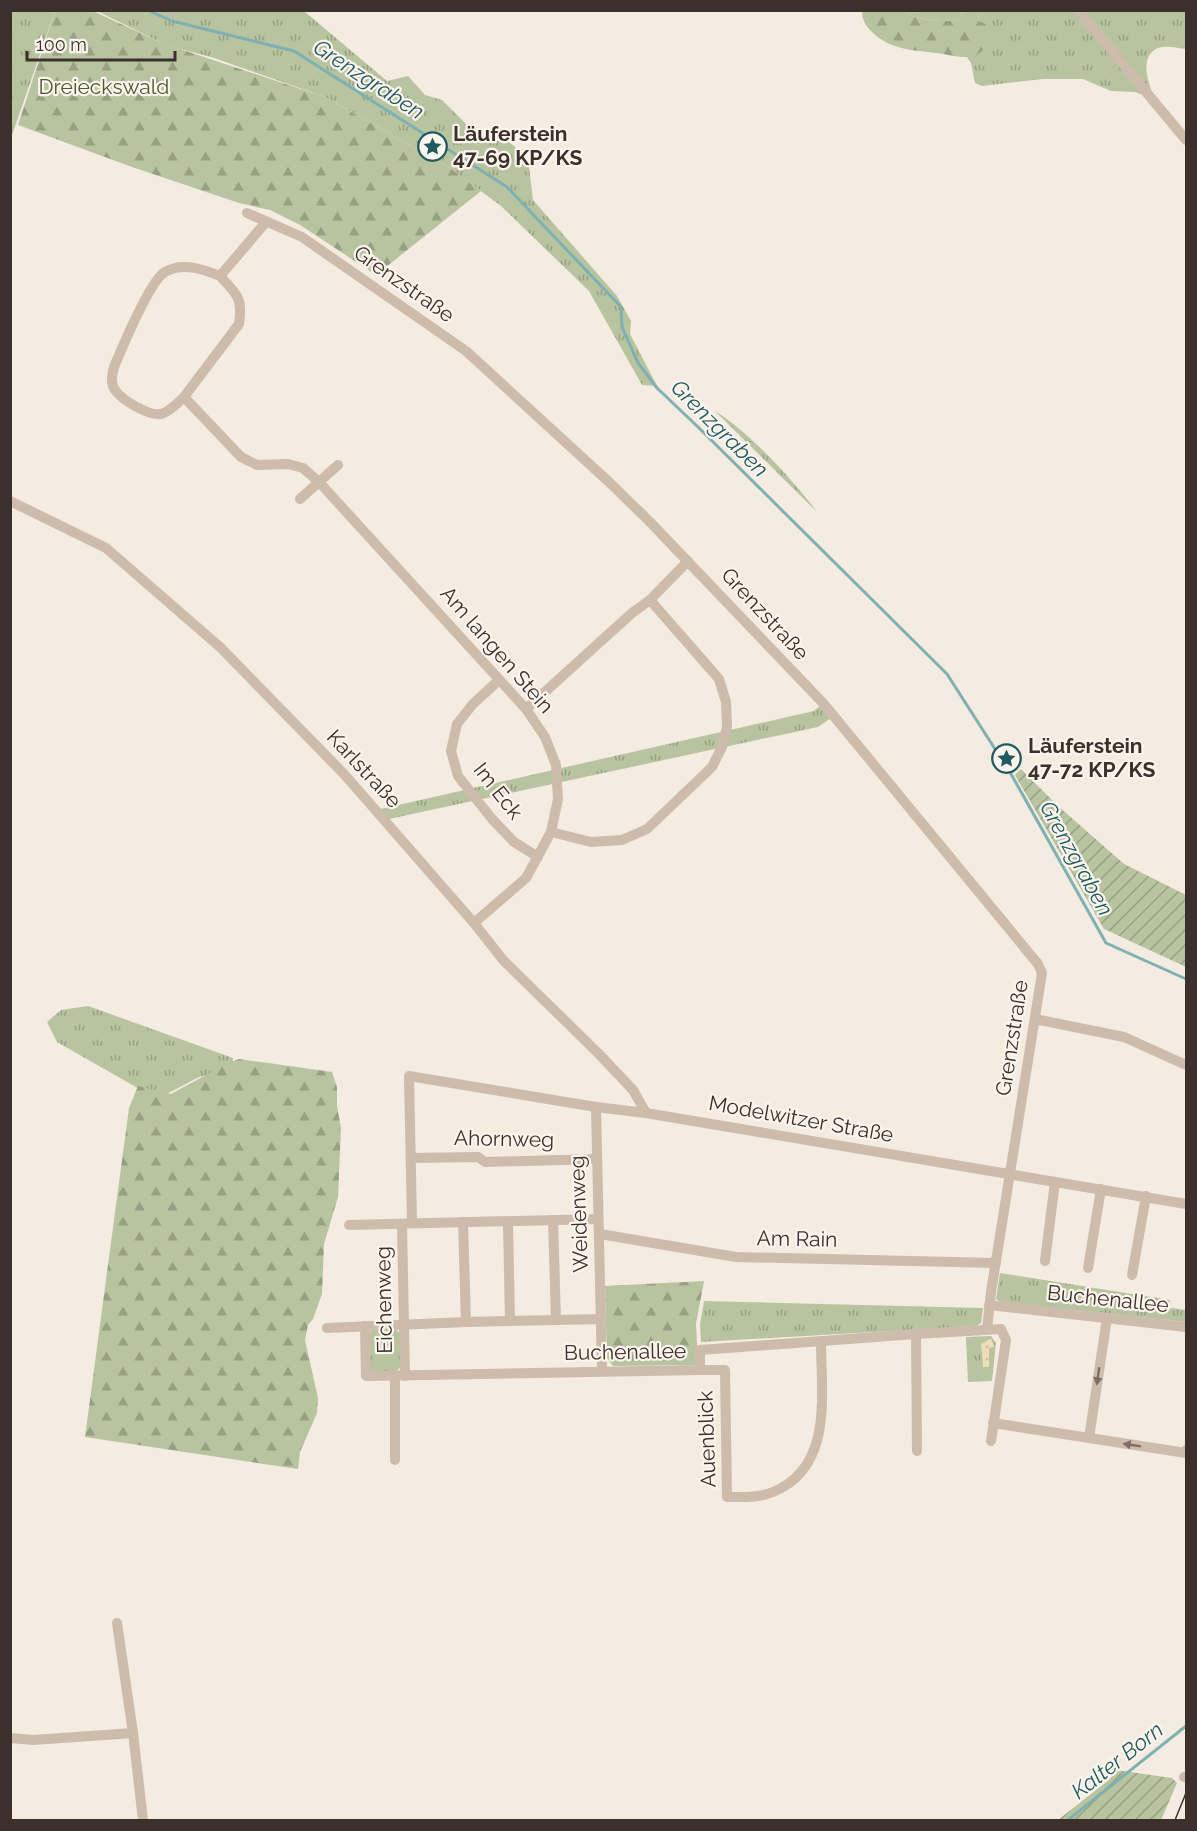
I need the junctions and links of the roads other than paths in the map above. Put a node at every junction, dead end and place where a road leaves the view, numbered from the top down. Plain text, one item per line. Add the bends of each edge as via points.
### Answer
1 (1078, 10) edge
2 (1186, 140) edge
3 (247, 213) dead end
4 (266, 222) junction
5 (220, 276) junction
6 (184, 397) junction
7 (338, 465) dead end
8 (319, 482) junction
9 (300, 499) dead end
10 (10, 501) edge
11 (688, 561) junction
12 (650, 600) junction
13 (499, 680) junction
14 (526, 709) junction
15 (551, 832) junction
16 (538, 857) junction
17 (474, 923) junction
18 (1035, 1019) junction
19 (1186, 1065) edge
20 (409, 1076) joint
21 (596, 1107) junction
22 (646, 1113) junction
23 (411, 1158) junction
24 (597, 1159) junction
25 (1010, 1174) junction
26 (1055, 1182) junction
27 (1101, 1189) junction
28 (1146, 1196) junction
29 (1186, 1204) edge
30 (598, 1219) junction
31 (553, 1220) junction
32 (463, 1222) junction
33 (508, 1222) junction
34 (407, 1223) junction
35 (349, 1225) dead end
36 (600, 1234) junction
37 (1045, 1261) dead end
38 (996, 1263) junction
39 (1088, 1268) dead end
40 (1132, 1275) dead end
41 (989, 1305) junction
42 (1107, 1318) junction
43 (602, 1319) junction
44 (556, 1320) junction
45 (510, 1321) junction
46 (466, 1322) junction
47 (404, 1324) junction
48 (365, 1326) junction
49 (1186, 1327) edge
50 (327, 1328) dead end
51 (987, 1329) junction
52 (916, 1334) junction
53 (821, 1341) junction
54 (700, 1370) junction
55 (602, 1371) junction
56 (400, 1376) junction
57 (993, 1423) junction
58 (1089, 1438) junction
59 (991, 1441) dead end
60 (916, 1450) dead end
61 (1186, 1450) edge
62 (395, 1460) dead end
63 (117, 1623) dead end
64 (133, 1732) junction
65 (10, 1738) edge
66 (143, 1821) edge

1 - 2 street
3 - 4 street, Grenzstraße
4 - 5 street
4 - 11 street, Grenzstraße via 302,237 466,351 609,482
5 - 6 street via 238,296 238,324
5 - 6 street via 186,267 164,272 153,286 114,367 111,379 115,390 143,412 161,414
6 - 8 street, Am langen Stein via 241,457 257,465 288,464 303,468
7 - 8 street
8 - 9 street
8 - 13 street, Am langen Stein
10 - 17 street, Karlstraße via 106,548 220,647 344,774
11 - 12 street
11 - 18 street, Grenzstraße via 823,703 1038,964 1042,973
12 - 14 street
12 - 15 street via 719,679 727,719 722,747 712,767 647,829 622,840 591,842
13 - 14 street, Am langen Stein
13 - 16 street, Im Eck via 457,724 451,751 458,776 492,819 514,842
14 - 15 street, Am langen Stein via 545,736 556,765 558,799
15 - 16 street, Am langen Stein
16 - 17 street, Am langen Stein via 526,878
17 - 22 street, Karlstraße via 503,960 633,1090
18 - 19 street via 1124,1037
18 - 25 street, Grenzstraße
20 - 21 street, Modelwitzer Straße
20 - 23 street, Eichenweg
21 - 22 street, Modelwitzer Straße
21 - 24 street, Weidenweg
22 - 25 street, Modelwitzer Straße
23 - 24 street, Ahornweg via 478,1157 485,1162
23 - 34 street, Eichenweg
24 - 30 street, Weidenweg
25 - 26 street, Modelwitzer Straße
25 - 38 street, Grenzstraße
26 - 27 street, Modelwitzer Straße
26 - 37 street
27 - 28 street, Modelwitzer Straße
27 - 39 street
28 - 29 street, Modelwitzer Straße
28 - 40 street
30 - 31 street
30 - 36 street, Weidenweg
31 - 33 street
31 - 44 street
32 - 33 street
32 - 34 street
32 - 46 street
33 - 45 street
34 - 35 street
34 - 47 street, Eichenweg
36 - 38 street, Am Rain via 736,1257
36 - 43 street, Weidenweg
38 - 41 street, Grenzstraße
41 - 42 street, Buchenallee
41 - 51 street, Grenzstraße
42 - 49 street, Buchenallee
42 -> 58 street
43 - 44 street
43 - 55 street, Weidenweg
44 - 45 street
45 - 46 street
46 - 47 street
47 - 48 street
47 - 56 street, Eichenweg
48 - 50 street
48 - 56 street, Buchenallee via 366,1376
51 - 52 street, Buchenallee
51 - 57 street via 1000,1329 1006,1340
52 - 53 street, Buchenallee
52 - 60 street
53 - 54 street, Buchenallee via 700,1350
53 - 54 street, Auenblick via 821,1427 811,1458 798,1477 772,1492 727,1497 724,1370
54 - 55 street, Buchenallee
55 - 56 street, Buchenallee
56 - 62 street, Eichenweg
57 - 58 street
57 - 59 street
61 -> 58 street
63 - 64 street
64 - 65 street via 33,1740
64 - 66 street

